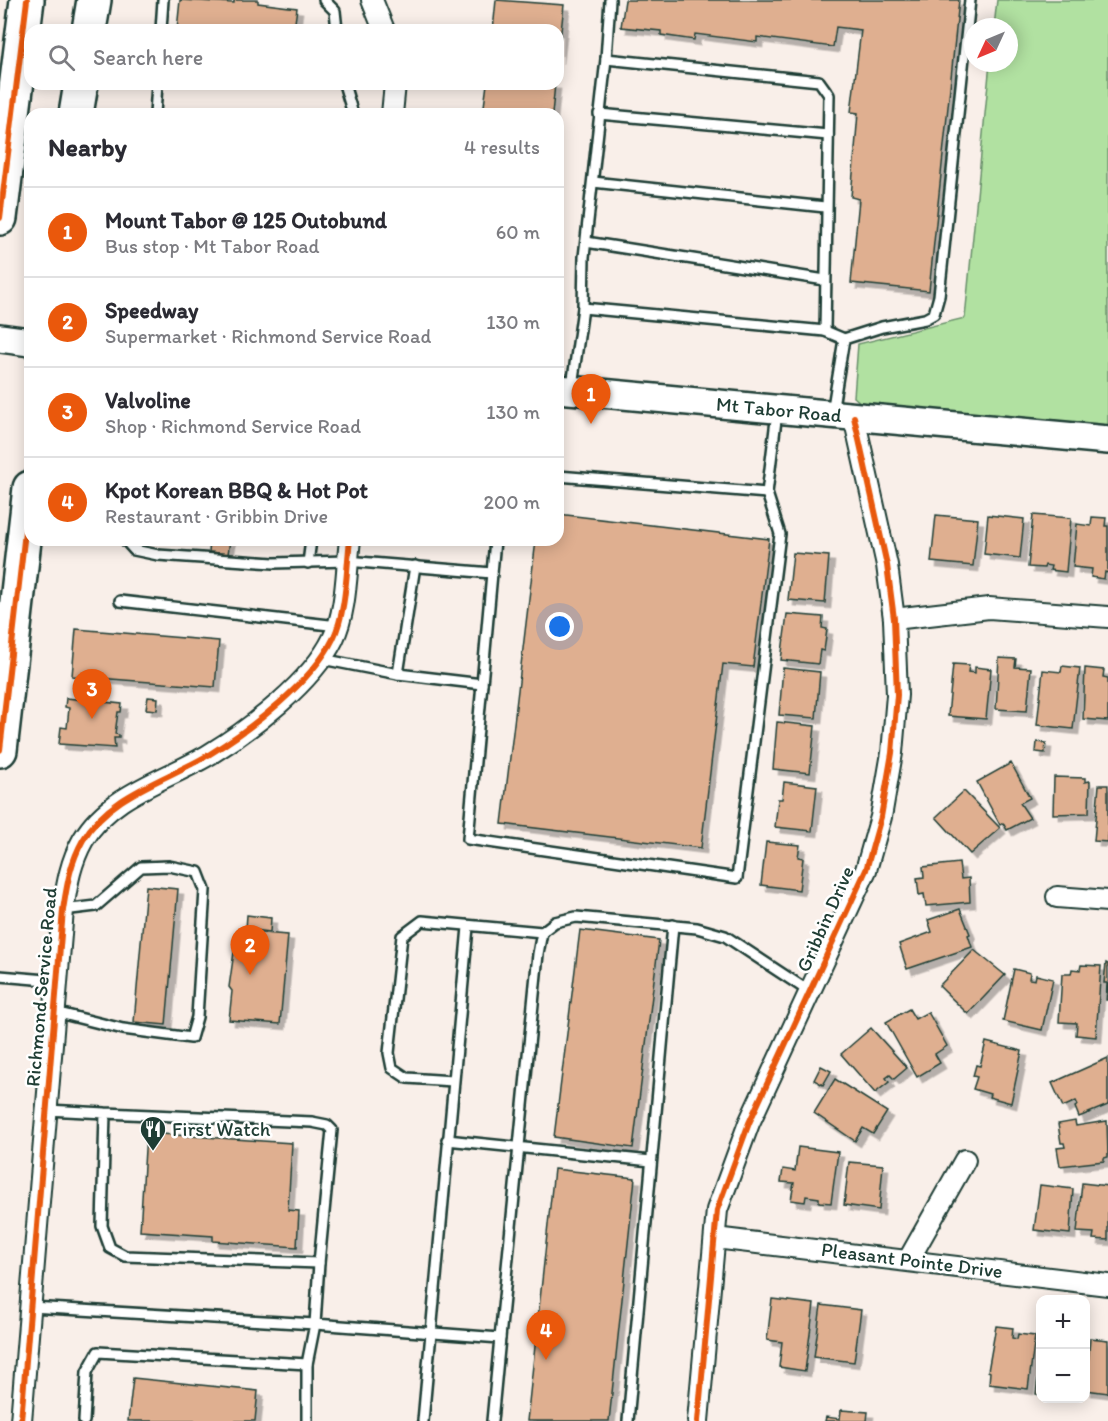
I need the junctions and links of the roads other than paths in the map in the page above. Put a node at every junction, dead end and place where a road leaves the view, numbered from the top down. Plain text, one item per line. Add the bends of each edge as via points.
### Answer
1 (27, 0) edge
2 (94, 0) edge
3 (163, 0) edge
4 (324, 0) edge
5 (372, 0) edge
6 (610, 0) edge
7 (970, 0) edge
8 (24, 24) edge
9 (24, 24) edge
10 (90, 24) edge
11 (161, 24) edge
12 (336, 24) edge
13 (382, 24) edge
14 (606, 59) junction
15 (80, 90) edge
16 (157, 90) edge
17 (346, 90) edge
18 (394, 90) edge
19 (77, 108) edge
20 (155, 108) edge
21 (351, 108) edge
22 (393, 108) edge
23 (599, 114) junction
24 (828, 135) junction
25 (592, 182) junction
26 (825, 207) junction
27 (0, 219) edge
28 (586, 242) junction
29 (825, 280) junction
30 (583, 308) junction
31 (825, 331) junction
32 (0, 338) edge
33 (844, 339) junction
34 (24, 341) edge
35 (565, 389) edge
36 (778, 410) junction
37 (843, 416) junction
38 (1108, 440) edge
39 (564, 476) edge
40 (767, 493) junction
41 (24, 540) edge
42 (130, 546) edge
43 (310, 546) edge
44 (349, 546) edge
45 (494, 546) edge
46 (348, 561) junction
47 (308, 563) junction
48 (415, 566) junction
49 (492, 573) junction
50 (120, 601) dead end
51 (1108, 617) edge
52 (894, 619) junction
53 (338, 626) junction
54 (319, 659) junction
55 (398, 674) junction
56 (482, 684) junction
57 (0, 750) edge
58 (1057, 897) dead end
59 (1108, 901) edge
60 (63, 910) junction
61 (673, 925) junction
62 (468, 927) junction
63 (542, 932) junction
64 (0, 976) edge
65 (58, 981) junction
66 (811, 993) junction
67 (55, 1012) junction
68 (453, 1081) junction
69 (47, 1110) junction
70 (105, 1113) junction
71 (447, 1140) junction
72 (520, 1148) junction
73 (965, 1160) dead end
74 (651, 1161) junction
75 (715, 1238) junction
76 (909, 1259) junction
77 (319, 1263) junction
78 (1108, 1285) edge
79 (31, 1306) junction
80 (315, 1324) junction
81 (430, 1335) junction
82 (500, 1338) junction
83 (308, 1364) junction
84 (21, 1421) edge
85 (84, 1421) edge
86 (308, 1421) edge
87 (423, 1421) edge
88 (492, 1421) edge
89 (628, 1421) edge
90 (698, 1421) edge

1 - 8 highway
2 - 10 highway
3 - 11 lane
4 - 12 lane via 335,11
5 - 13 street
6 - 14 lane
7 - 33 lane via 934,314
9 - 27 highway
14 - 23 lane
14 - 24 lane via 819,81 829,95
15 - 19 highway
16 - 20 lane
17 - 21 lane
18 - 22 street
23 - 24 lane
23 - 25 lane
24 - 26 lane
25 - 26 lane
25 - 28 lane
26 - 29 lane
28 - 29 lane
28 - 30 lane
29 - 31 lane
30 - 31 lane
30 - 35 lane
31 - 33 lane
32 - 34 street
33 - 37 lane
35 - 36 street, Mt Tabor Road
36 - 37 street, Mt Tabor Road
36 - 40 lane
37 - 38 street, Mt Tabor Road
37 - 52 street, Gribbin Drive via 887,565
39 - 40 lane
40 - 56 lane via 780,534 737,878 468,839
41 - 57 highway
42 - 47 lane via 158,555
43 - 47 lane
44 - 46 street, Richmond Service Road
45 - 49 lane
46 - 47 lane
46 - 48 lane
46 - 53 street, Richmond Service Road
48 - 49 lane
48 - 55 lane
49 - 56 lane
50 - 53 lane
51 - 52 street via 989,608
52 - 66 street, Gribbin Drive via 897,695 881,817 866,870
53 - 54 street, Richmond Service Road
54 - 55 lane
54 - 60 street, Richmond Service Road via 296,687 243,731 210,754 126,798 105,815 84,838 70,866
55 - 56 lane
58 - 59 street
60 - 65 street, Richmond Service Road
60 - 67 lane via 96,906 141,867 169,866 198,872 205,890 197,1017 191,1038 123,1029
61 - 63 lane via 576,917 555,922
61 - 66 lane via 697,927 725,936
61 - 74 lane
62 - 63 lane
62 - 68 lane
62 - 68 lane via 422,921 402,936 389,1053 392,1068 408,1078
63 - 72 lane
64 - 65 lane
65 - 67 street, Richmond Service Road
66 - 75 street, Gribbin Drive via 734,1159 717,1210
67 - 69 street, Richmond Service Road
68 - 71 lane
69 - 70 lane
69 - 79 street, Richmond Service Road
70 - 77 lane via 102,1226 110,1248 124,1256
70 - 77 lane via 327,1125 332,1130
71 - 72 lane
71 - 81 lane
72 - 74 lane
72 - 82 lane
73 - 76 street
74 - 89 lane
75 - 76 street, Pleasant Pointe Drive
75 - 90 street, Gribbin Drive
76 - 78 street, Pleasant Pointe Drive
77 - 80 lane
79 - 80 lane
79 - 84 street, Richmond Service Road
80 - 81 lane
80 - 83 lane
81 - 82 lane
81 - 87 lane
82 - 88 lane
83 - 85 lane via 98,1352 87,1372
83 - 86 lane

